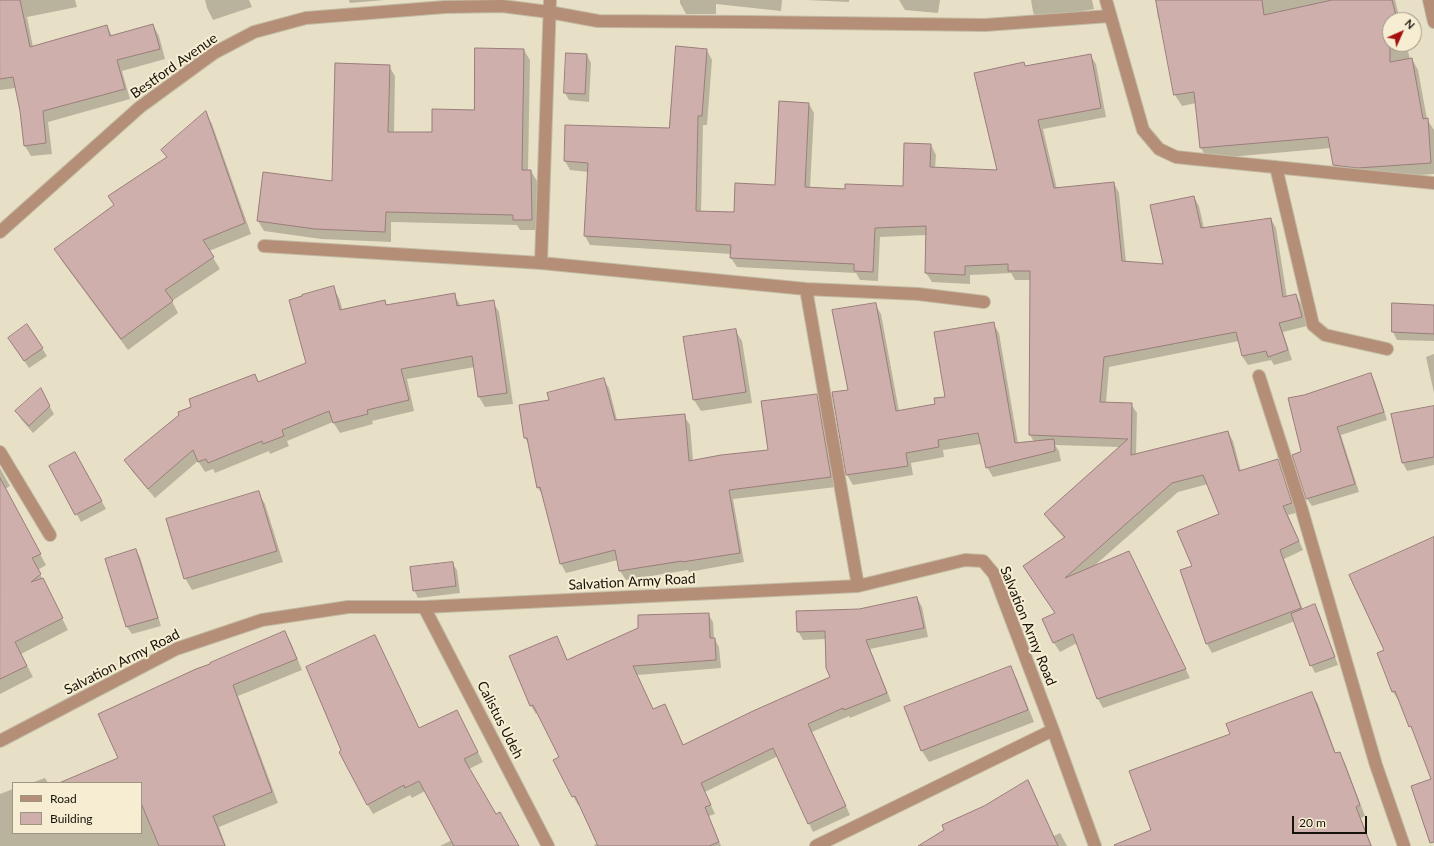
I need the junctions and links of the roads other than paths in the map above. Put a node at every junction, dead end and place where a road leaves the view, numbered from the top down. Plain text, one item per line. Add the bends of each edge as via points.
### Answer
1 (1106, 0) edge
2 (1428, 0) edge
3 (549, 6) edge
4 (1110, 16) junction
5 (1434, 22) edge
6 (1276, 167) junction
7 (1434, 182) edge
8 (0, 232) edge
9 (264, 246) dead end
10 (541, 263) junction
11 (806, 289) junction
12 (984, 302) dead end
13 (1387, 349) dead end
14 (1259, 376) dead end
15 (0, 452) edge
16 (50, 535) dead end
17 (858, 586) junction
18 (424, 607) junction
19 (1053, 730) junction
20 (0, 741) edge
21 (548, 846) edge
22 (816, 846) edge
23 (1095, 846) edge
24 (1404, 846) edge

1 - 4 street
2 - 5 street
3 - 4 street, Bestford Avenue via 598,21 984,25
3 - 8 street, Bestford Avenue via 445,7 306,18 254,32 214,53 140,107
3 - 10 street
4 - 6 street via 1143,130 1159,149 1176,157
6 - 7 street
6 - 13 street via 1313,325 1325,335
9 - 10 street
10 - 11 street
11 - 12 street via 918,294
11 - 17 street
14 - 24 street via 1301,507 1376,765
15 - 16 street
17 - 18 street, Salvation Army Road
17 - 19 street, Salvation Army Road via 965,560 983,561 994,574
18 - 20 street, Salvation Army Road via 348,607 262,620 176,649
18 - 21 street, Calistus Udeh
19 - 22 street
19 - 23 street, Salvation Army Road

